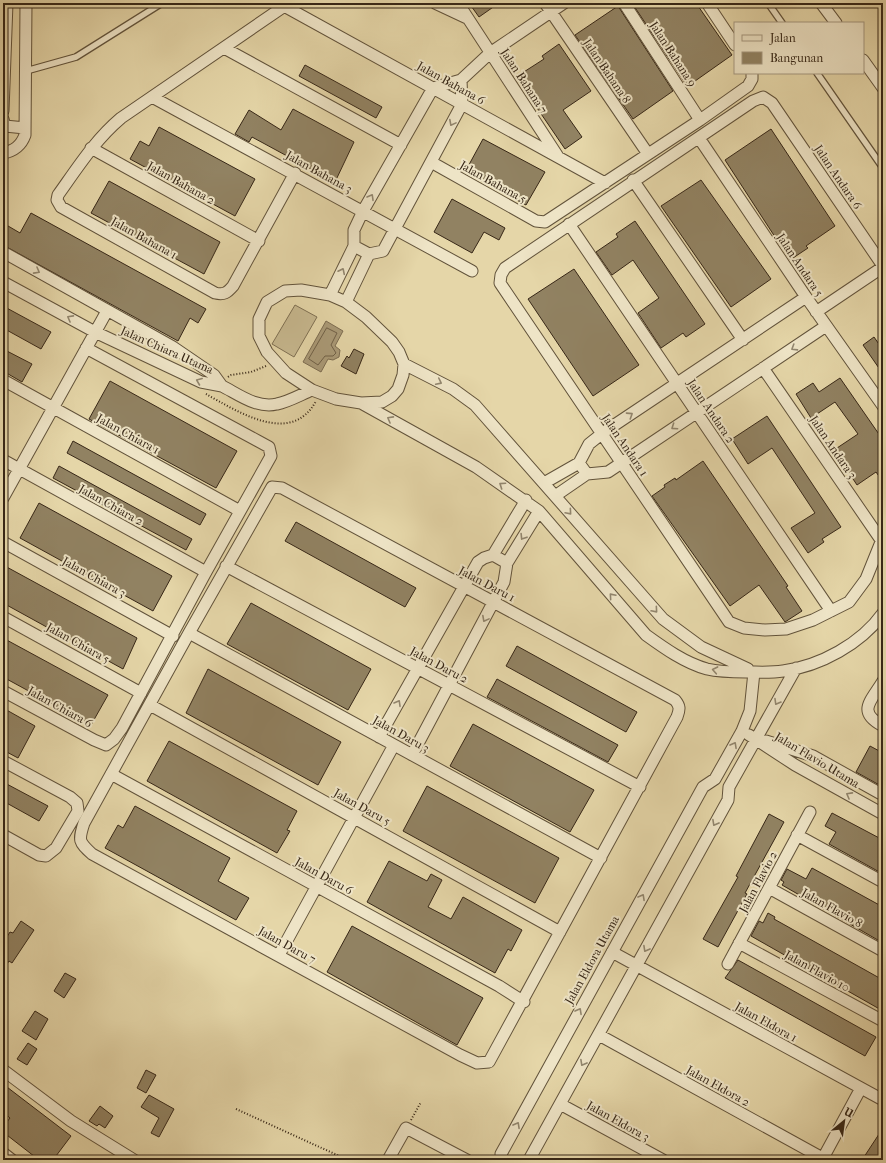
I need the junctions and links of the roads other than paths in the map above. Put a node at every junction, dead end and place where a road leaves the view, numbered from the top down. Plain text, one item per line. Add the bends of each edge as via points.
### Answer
1 (7, 3) edge
2 (26, 3) edge
3 (162, 3) edge
4 (435, 3) edge
5 (458, 3) edge
6 (564, 3) edge
7 (624, 3) edge
8 (707, 3) edge
9 (768, 3) edge
10 (821, 3) edge
11 (287, 5) edge
12 (548, 7) edge
13 (468, 19) junction
14 (781, 22) edge
15 (835, 22) edge
16 (734, 44) edge
17 (224, 48) junction
18 (490, 53) junction
19 (864, 61) edge
20 (26, 71) junction
21 (752, 74) edge
22 (818, 74) edge
23 (461, 80) junction
24 (434, 88) junction
25 (883, 88) edge
26 (152, 97) junction
27 (462, 104) junction
28 (3, 111) edge
29 (700, 120) junction
30 (6, 123) edge
31 (25, 131) junction
32 (699, 138) junction
33 (401, 145) junction
34 (91, 148) junction
35 (3, 153) edge
36 (648, 154) junction
37 (558, 157) junction
38 (430, 162) junction
39 (883, 168) edge
40 (295, 174) junction
41 (633, 180) junction
42 (605, 183) junction
43 (363, 211) junction
44 (568, 224) junction
45 (395, 228) junction
46 (259, 241) junction
47 (354, 246) junction
48 (3, 252) edge
49 (369, 254) junction
50 (883, 267) edge
51 (472, 271) dead end
52 (3, 282) edge
53 (330, 295) junction
54 (806, 297) junction
55 (346, 302) junction
56 (106, 311) junction
57 (816, 312) junction
58 (826, 326) junction
59 (95, 332) junction
60 (743, 340) junction
61 (86, 348) junction
62 (187, 356) junction
63 (404, 364) junction
64 (763, 368) junction
65 (177, 370) junction
66 (3, 380) edge
67 (677, 385) junction
68 (222, 386) junction
69 (312, 390) junction
70 (361, 403) junction
71 (883, 406) edge
72 (53, 408) junction
73 (696, 412) junction
74 (602, 434) junction
75 (3, 460) edge
76 (579, 463) junction
77 (621, 463) junction
78 (19, 469) junction
79 (587, 474) junction
80 (544, 483) junction
81 (555, 496) junction
82 (3, 498) edge
83 (526, 500) junction
84 (539, 511) junction
85 (240, 512) junction
86 (882, 539) edge
87 (3, 542) edge
88 (493, 555) junction
89 (507, 563) junction
90 (226, 566) junction
91 (206, 572) junction
92 (464, 586) junction
93 (494, 602) junction
94 (831, 611) junction
95 (883, 613) edge
96 (3, 617) edge
97 (189, 633) junction
98 (173, 636) junction
99 (418, 668) junction
100 (796, 668) junction
101 (754, 672) junction
102 (883, 681) edge
103 (449, 685) junction
104 (3, 691) edge
105 (141, 693) junction
106 (150, 705) junction
107 (883, 726) edge
108 (742, 731) junction
109 (379, 737) junction
110 (756, 738) junction
111 (394, 745) junction
112 (412, 755) junction
113 (3, 761) edge
114 (111, 774) junction
115 (715, 779) junction
116 (640, 786) junction
117 (729, 787) junction
118 (883, 795) edge
119 (810, 812) dead end
120 (883, 814) edge
121 (354, 818) junction
122 (3, 834) edge
123 (797, 835) junction
124 (601, 858) junction
125 (883, 882) edge
126 (316, 886) junction
127 (769, 888) junction
128 (560, 932) junction
129 (739, 943) junction
130 (883, 951) edge
131 (612, 952) junction
132 (279, 955) junction
133 (728, 964) dead end
134 (636, 966) junction
135 (524, 1002) junction
136 (883, 1022) edge
137 (598, 1035) junction
138 (3, 1070) edge
139 (861, 1088) junction
140 (883, 1100) edge
141 (560, 1104) junction
142 (3, 1153) edge
143 (823, 1159) edge
144 (12, 1160) edge
145 (134, 1160) edge
146 (388, 1160) edge
147 (467, 1160) edge
148 (503, 1160) edge
149 (529, 1160) edge
150 (663, 1160) edge

1 - 28 street
2 - 20 street
3 - 20 lane via 76,57
4 - 13 street
5 - 13 street, Jalan Bahana 7
6 - 12 street
7 - 29 street, Jalan Bahana 9
8 - 16 street
9 - 14 lane
10 - 15 street
11 - 17 street
11 - 24 street, Jalan Bahana 6
12 - 18 street
12 - 36 street, Jalan Bahana 8
13 - 18 street, Jalan Bahana 7
17 - 26 street
17 - 33 street
18 - 23 street
18 - 37 street, Jalan Bahana 7
19 - 25 street
20 - 31 street
21 - 29 street via 748,86
22 - 39 lane
23 - 24 street
23 - 27 street
24 - 27 street, Jalan Bahana 6
24 - 33 street
26 - 34 street via 121,118
26 - 40 street, Jalan Bahana 3
27 - 37 street, Jalan Bahana 6
27 -> 38 street
29 - 36 street
30 - 31 street
31 - 35 street via 22,144 12,151
32 - 41 street
32 - 50 street, Jalan Andara 6 via 753,101 762,97 772,103
32 - 54 street, Jalan Andara 5
43 -> 33 street
34 - 46 street, Jalan Bahana 2
34 - 46 street, Jalan Bahana 1 via 58,195 57,200 61,207 215,293 228,292
36 - 42 street
37 - 42 street, Jalan Bahana 6
38 - 42 street, Jalan Bahana 5 via 536,221 545,222
38 - 45 street
40 - 43 street, Jalan Bahana 3
40 - 46 street
41 - 44 street
41 - 60 street
43 - 45 street, Jalan Bahana 3
43 - 47 street via 354,230
44 - 67 street, Jalan Andara 2
44 - 74 street, Jalan Andara 1 via 505,268 500,282
45 - 49 street via 383,251
45 - 51 street, Jalan Bahana 3
47 - 49 street
53 -> 47 street
48 -> 56 street, Jalan Chiara Utama
49 - 55 street
50 - 57 street
59 -> 52 street, Jalan Chiara Utama
53 - 55 street
53 - 69 street via 301,290 285,291 267,302 259,319 259,336 267,352 286,373
54 - 57 street, Jalan Andara 5
54 - 60 street
55 - 63 street via 392,342 400,352
56 - 59 street
56 - 62 street, Jalan Chiara Utama
57 - 58 street, Jalan Andara 5
58 -> 64 street
58 - 71 street, Jalan Andara 5
59 - 61 street
59 - 65 street, Jalan Chiara Utama
60 - 67 street
61 - 72 street
61 - 85 street via 269,447 271,456
62 - 65 street via 184,368
62 - 68 street, Jalan Chiara Utama via 214,375
63 - 70 street via 398,389 392,396 382,402
63 -> 80 street via 453,389 475,405
64 - 73 street
64 - 86 street, Jalan Andara 3
68 -> 65 street, Jalan Chiara Utama via 201,382
66 - 72 street, Jalan Chiara 1
67 - 73 street, Jalan Andara 2
74 -> 67 street
68 - 69 street via 263,405 277,404
69 - 70 street via 336,399
83 -> 70 street via 476,467
72 - 78 street
72 - 85 street, Jalan Chiara 1
73 -> 77 street
73 - 94 street, Jalan Andara 2
74 - 76 street via 589,444
74 - 77 street, Jalan Andara 1
75 - 78 street, Jalan Chiara 2
76 - 79 street
76 - 80 street
77 - 79 street via 608,472
77 - 94 street, Jalan Andara 1 via 729,622 744,628 786,629
78 - 82 street
78 - 91 street, Jalan Chiara 2
79 - 81 street
80 - 81 street
81 -> 101 street via 663,618 701,647
83 - 84 street
83 - 88 street
84 -> 89 street
101 -> 84 street via 720,672 705,668 667,650 646,635
85 - 91 street
86 - 94 street via 866,579 849,602
87 - 98 street, Jalan Chiara 3
88 - 89 street
88 - 92 street via 478,562
89 - 93 street via 504,582
90 - 92 street, Jalan Daru 1 via 272,487 282,488
90 - 97 street
90 - 99 street, Jalan Daru 2
91 - 98 street
92 - 93 street, Jalan Daru 1
92 - 99 street
93 -> 103 street
93 - 116 street, Jalan Daru 1 via 679,704 680,711
95 - 100 street via 854,643 831,656
96 - 105 street, Jalan Chiara 5
97 - 106 street
97 - 109 street, Jalan Daru 3
98 - 105 street
99 - 103 street, Jalan Daru 2
109 -> 99 street
100 - 101 street
100 -> 110 street
101 - 108 street via 750,711
102 - 107 street via 868,708 872,720
103 - 112 street
103 - 116 street, Jalan Daru 2
104 - 105 street, Jalan Chiara 6 via 106,744 114,739 122,728
106 - 114 street
106 - 121 street, Jalan Daru 5
108 - 110 street
115 -> 108 street
109 - 111 street, Jalan Daru 3
110 - 117 street
110 - 118 street, Jalan Flavio Utama via 814,756
120 -> 110 street, Jalan Flavio Utama via 796,765
111 - 112 street, Jalan Daru 3
111 - 121 street
112 - 124 street, Jalan Daru 3
113 - 122 street via 70,797 77,803 78,812 56,848 46,856 39,855
114 - 126 street, Jalan Daru 6
114 - 132 street, Jalan Daru 7 via 84,824 79,836 81,844 92,854
115 - 117 street
131 -> 115 street, Jalan Eldora Utama via 702,787
116 - 124 street
117 -> 134 street via 728,800
119 - 123 street, Jalan Flavio 2
121 - 126 street
121 - 128 street, Jalan Daru 5
123 - 125 street
123 - 127 street, Jalan Flavio 2
124 - 128 street
126 - 132 street
126 - 135 street, Jalan Daru 6
127 - 129 street, Jalan Flavio 2
127 - 130 street, Jalan Flavio 8
128 - 135 street
129 - 133 street, Jalan Flavio 2
129 - 136 street, Jalan Flavio 10
131 - 134 street, Jalan Eldora 1
148 -> 131 street, Jalan Eldora Utama via 501,1154
132 - 135 street, Jalan Daru 7 via 477,1063 489,1062
134 - 137 street
134 - 139 street, Jalan Eldora 1
137 -> 141 street
137 - 143 street, Jalan Eldora 2
138 - 145 street via 71,1121
139 - 140 street, Jalan Eldora 1
139 - 143 street
141 - 149 street
141 - 150 street, Jalan Eldora 3
142 - 144 street
146 - 147 street via 406,1128

